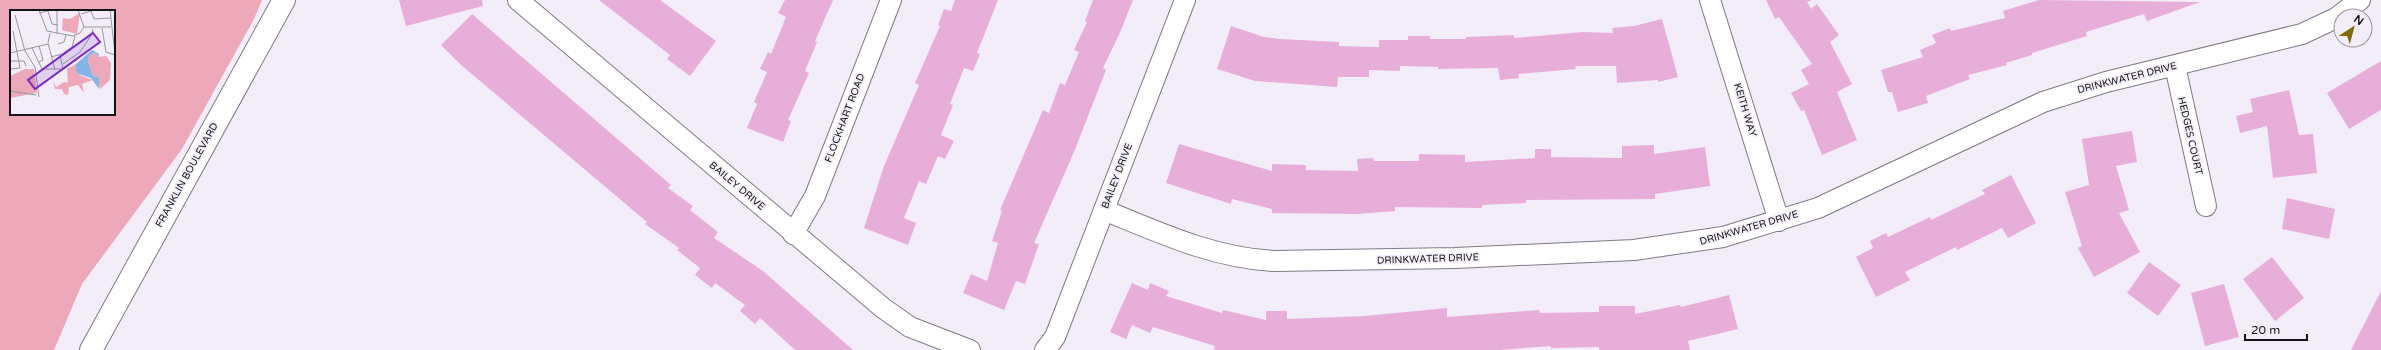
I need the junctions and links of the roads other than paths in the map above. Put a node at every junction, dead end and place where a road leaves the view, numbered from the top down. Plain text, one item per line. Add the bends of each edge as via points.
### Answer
1 (284, 0) edge
2 (518, 0) edge
3 (891, 0) edge
4 (1185, 0) edge
5 (1710, 0) edge
6 (2360, 0) edge
7 (2175, 66) junction
8 (2206, 206) dead end
9 (1104, 210) junction
10 (1779, 221) junction
11 (793, 234) junction
12 (90, 350) edge
13 (970, 350) edge
14 (1045, 350) edge

1 - 12 main road, FRANKLIN BOULEVARD
2 - 11 street, BAILEY DRIVE
3 - 11 street, FLOCKHART ROAD via 815,196
4 - 9 street, BAILEY DRIVE
5 - 10 street, KEITH WAY
6 - 7 street, DRINKWATER DRIVE via 2336,18 2302,34
7 - 8 street, HEDGES COURT
7 - 10 street, DRINKWATER DRIVE via 2106,82 2043,102 1818,208
9 - 10 street, DRINKWATER DRIVE via 1188,244 1221,254 1249,260 1297,262 1634,250 1723,238
9 - 14 street, BAILEY DRIVE via 1055,337
11 - 13 street, BAILEY DRIVE via 910,327

